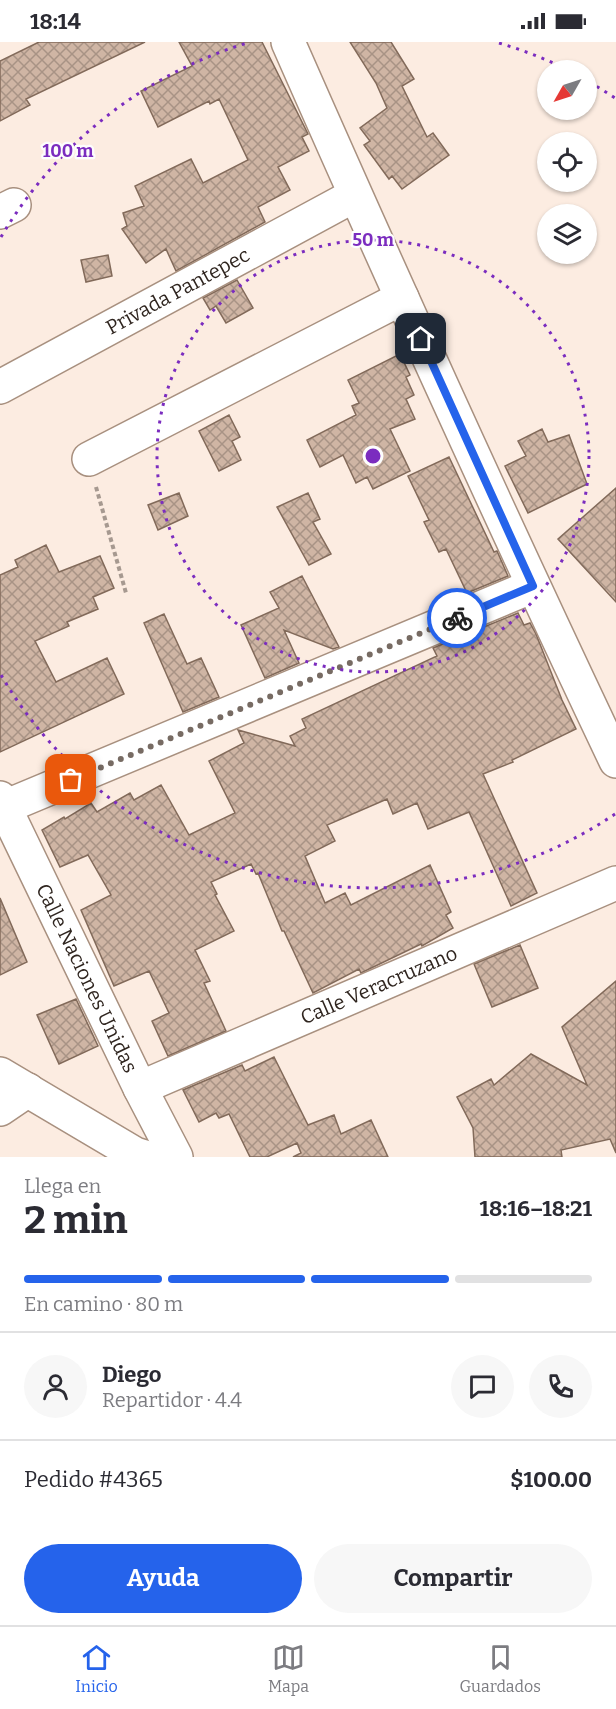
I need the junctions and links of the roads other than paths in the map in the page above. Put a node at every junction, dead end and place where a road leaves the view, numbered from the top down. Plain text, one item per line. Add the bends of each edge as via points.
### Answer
1 (288, 42) edge
2 (355, 195) junction
3 (402, 298) junction
4 (0, 387) edge
5 (88, 459) road end
6 (533, 586) junction
7 (616, 761) edge
8 (2, 805) edge
9 (616, 883) edge
10 (0, 1074) edge
11 (140, 1089) junction
12 (28, 1090) junction
13 (0, 1109) edge
14 (145, 1157) edge
15 (176, 1157) edge

1 - 2 street
2 - 3 street
2 - 4 street, Privada Pantepec
3 - 5 street
3 - 6 street
6 - 7 street
6 - 8 street
8 - 11 street, Calle Naciones Unidas
9 - 11 street, Calle Veracruzano
10 - 12 street
11 - 15 street, Calle Naciones Unidas
12 - 13 street
12 - 14 street

